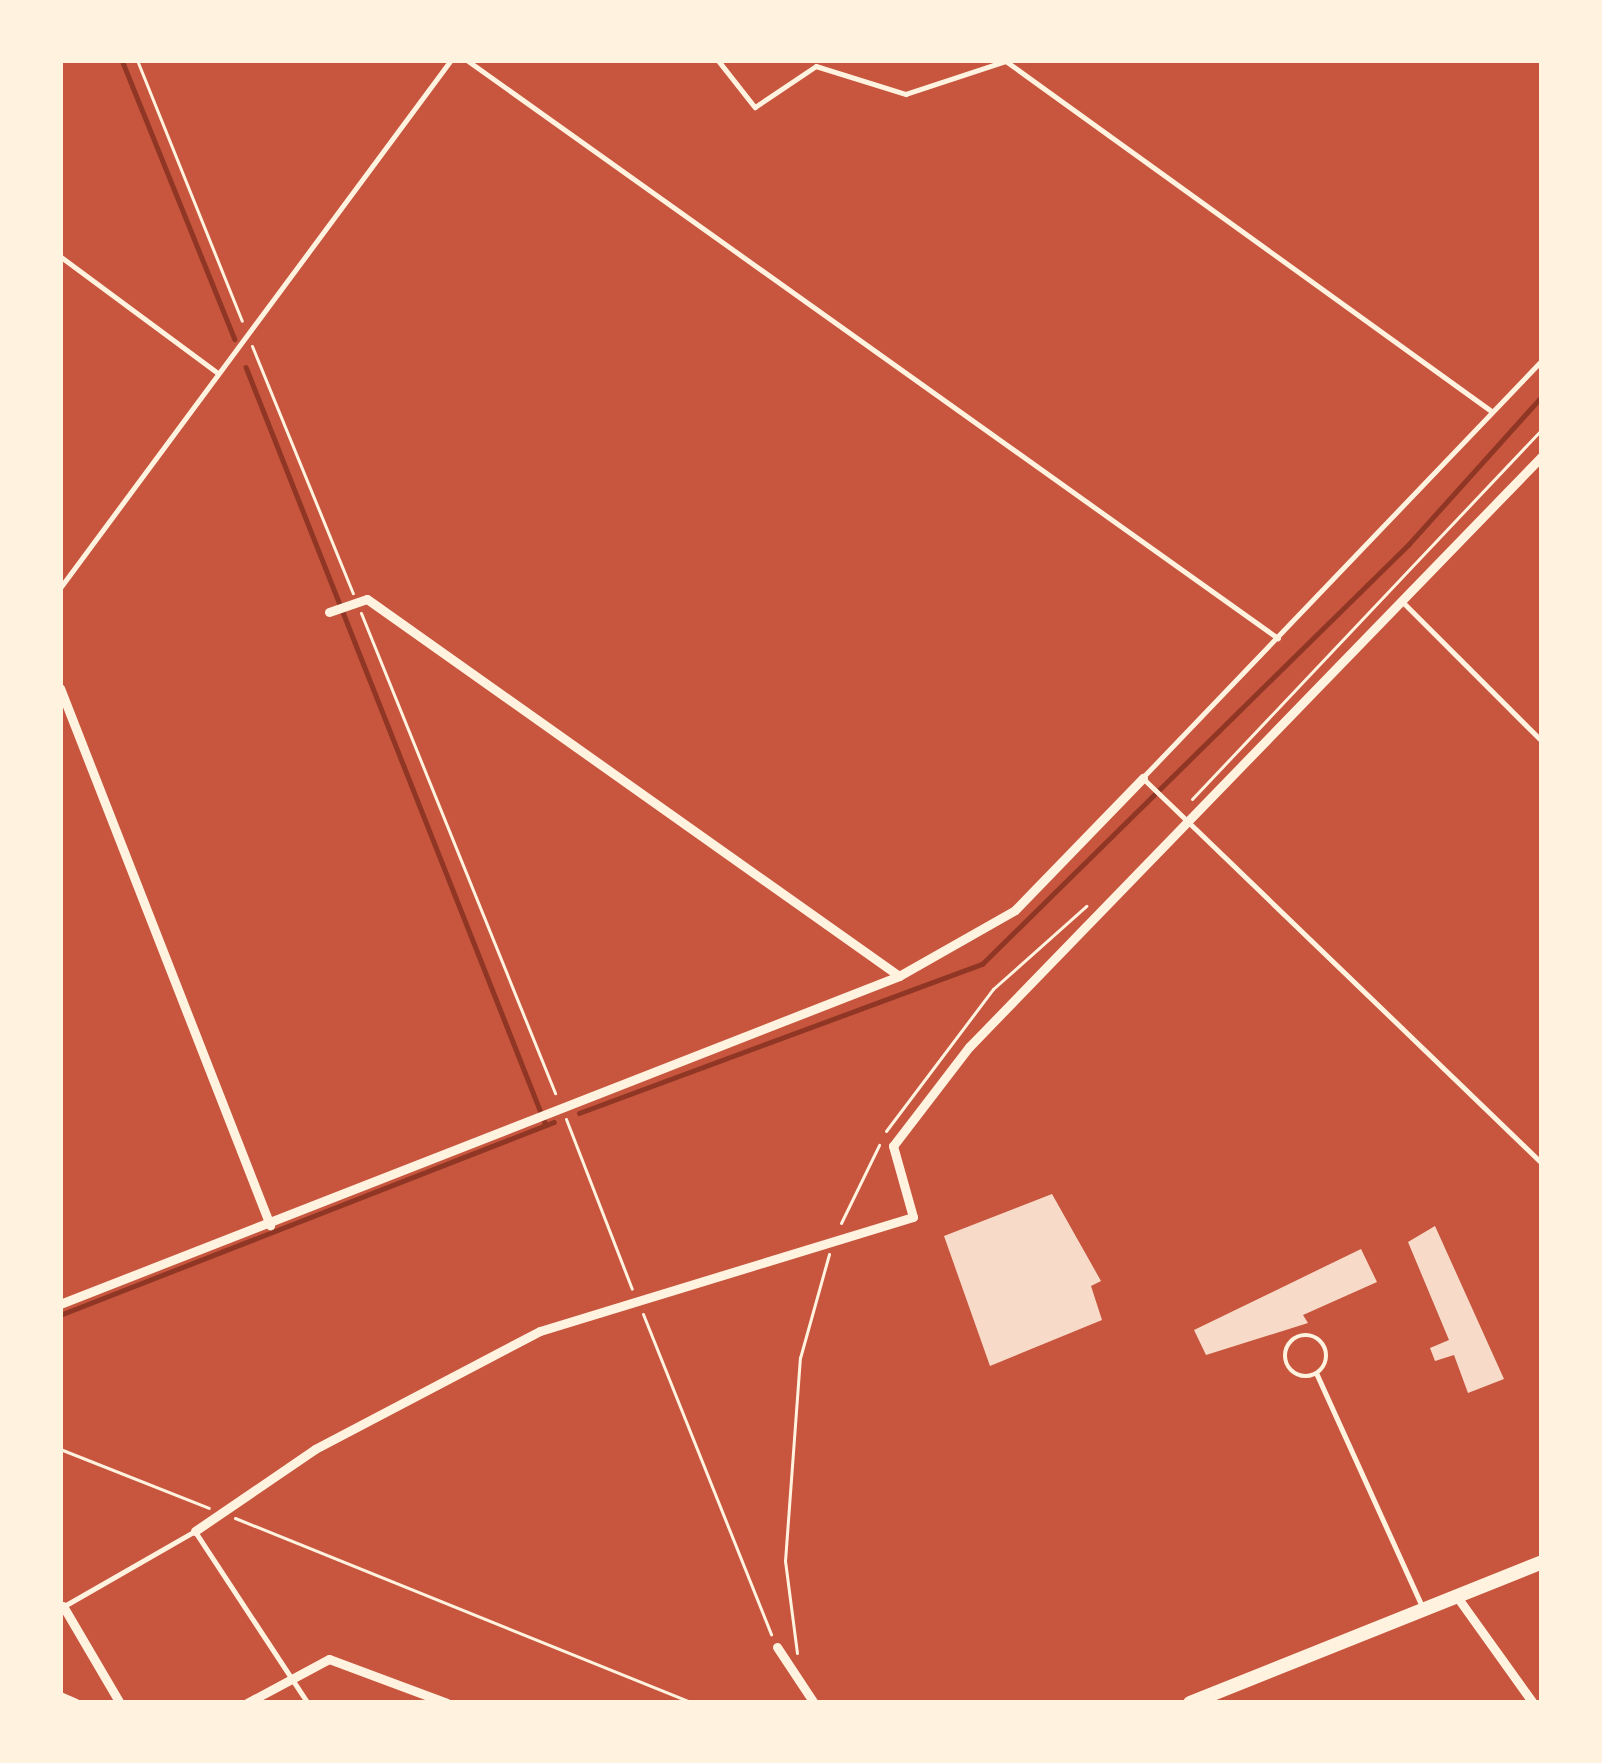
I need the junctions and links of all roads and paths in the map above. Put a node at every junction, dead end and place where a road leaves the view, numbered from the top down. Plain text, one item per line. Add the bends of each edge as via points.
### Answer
1 (137, 60) edge
2 (451, 60) edge
3 (467, 60) edge
4 (718, 60) edge
5 (1006, 61) edge
6 (60, 256) edge
7 (248, 334) junction
8 (1542, 361) edge
9 (218, 373) junction
10 (1492, 411) junction
11 (1542, 430) edge
12 (1542, 456) edge
13 (60, 588) edge
14 (353, 602) junction
15 (1403, 602) junction
16 (333, 610) dead end
17 (1278, 638) junction
18 (60, 688) edge
19 (1542, 741) edge
20 (1147, 781) junction
21 (1187, 816) junction
22 (899, 976) junction
23 (557, 1107) junction
24 (1542, 1163) edge
25 (270, 1226) junction
26 (637, 1300) junction
27 (60, 1304) edge
28 (1317, 1374) junction
29 (60, 1449) edge
30 (221, 1513) junction
31 (194, 1531) junction
32 (1542, 1562) edge
33 (1455, 1594) junction
34 (61, 1604) edge
35 (1423, 1608) junction
36 (777, 1647) joint
37 (289, 1675) junction
38 (60, 1696) edge
39 (1224, 1696) edge
40 (76, 1703) edge
41 (120, 1703) edge
42 (248, 1703) edge
43 (308, 1703) edge
44 (448, 1703) edge
45 (692, 1703) edge
46 (814, 1703) edge
47 (1190, 1703) edge
48 (1533, 1703) edge

1 - 7 path
2 - 7 lane
3 - 17 lane
4 - 5 lane via 755,107 816,66 905,94
5 - 10 lane
6 - 9 lane
7 - 9 lane
7 - 14 path
8 - 10 lane
9 - 13 lane
10 - 17 lane
11 - 21 path via 1197,782
12 - 15 street
14 - 16 street
14 - 22 street
14 - 23 path
15 - 19 lane
15 - 21 street
17 - 20 lane
18 - 25 street
20 - 21 lane
20 - 22 street via 1016,910
21 - 24 lane
21 - 26 street via 984,1030 893,1146 913,1217
22 - 23 street
23 - 25 street via 534,1110
23 - 26 path
25 - 27 street
26 - 30 street via 540,1331 315,1449
26 - 36 path
28 - 28 lane via 1291,1370 1292,1339 1323,1344
28 - 35 lane
29 - 30 path
30 - 31 street
30 - 45 path
31 - 34 lane
31 - 37 lane
32 - 33 main road
33 - 35 main road
33 - 48 street
34 - 41 street
35 - 39 main road
36 - 46 street
37 - 42 street
37 - 43 lane
37 - 44 street via 329,1659
38 - 40 street
39 - 47 main road

